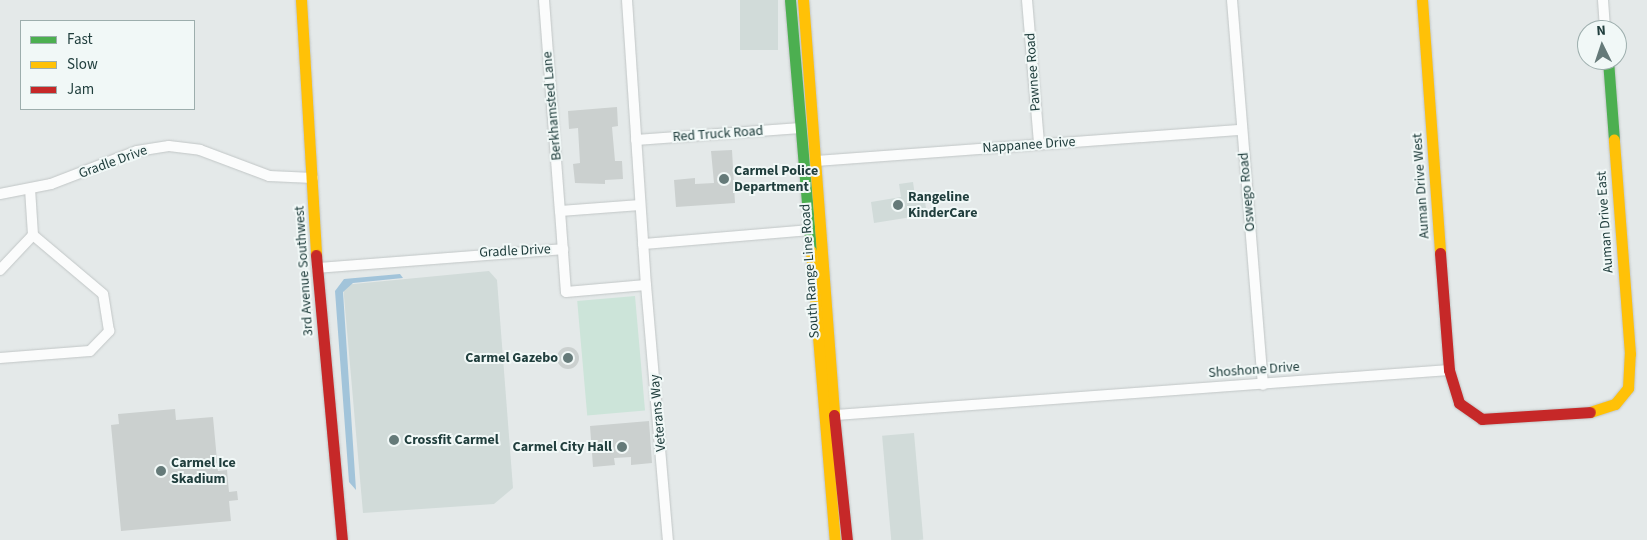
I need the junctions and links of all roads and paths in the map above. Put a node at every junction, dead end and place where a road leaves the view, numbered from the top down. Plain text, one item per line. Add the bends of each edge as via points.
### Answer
1 (301, 0) edge
2 (544, 0) edge
3 (627, 0) edge
4 (790, 0) edge
5 (803, 0) edge
6 (1027, 0) edge
7 (1232, 0) edge
8 (1422, 0) edge
9 (1603, 0) edge
10 (1605, 20) edge
11 (1609, 70) edge
12 (801, 128) junction
13 (1242, 130) junction
14 (636, 140) junction
15 (1039, 144) junction
16 (816, 162) junction
17 (313, 178) junction
18 (30, 189) junction
19 (0, 194) edge
20 (640, 205) junction
21 (560, 211) junction
22 (808, 230) junction
23 (33, 235) junction
24 (643, 244) junction
25 (563, 249) junction
26 (317, 268) junction
27 (0, 270) edge
28 (646, 286) junction
29 (0, 358) edge
30 (1449, 370) junction
31 (1263, 385) junction
32 (836, 414) junction
33 (342, 540) edge
34 (668, 540) edge
35 (835, 540) edge
36 (847, 540) edge

1 - 17 street, 3rd Avenue Southwest
2 - 21 street, Berkhamsted Lane
3 - 14 street
4 - 12 street, South Range Line Road
5 - 16 street, South Range Line Road
6 - 15 street, Pawnee Road
7 - 13 street, Oswego Road
8 - 30 street, Auman Drive West
9 - 10 street
11 - 30 street, Auman Drive East via 1629,381 1625,392 1608,408 1495,420 1464,410 1454,395
12 - 14 street, Red Truck Road
12 - 22 street, South Range Line Road
13 - 15 street, Nappanee Drive
13 - 31 street, Oswego Road
14 - 20 street
15 - 16 street, Nappanee Drive
16 - 32 street, South Range Line Road
17 - 18 street, Gradle Drive via 269,176 200,150 170,146 137,151
17 - 26 street, 3rd Avenue Southwest
18 - 19 street, Gradle Drive
18 - 23 street
20 - 21 street
20 - 24 street, Veterans Way
21 - 25 street, Berkhamsted Lane
22 - 24 street
22 - 35 street, South Range Line Road
23 - 27 street
23 - 29 street via 103,294 109,331 90,351
24 - 28 street, Veterans Way
25 - 26 street, Gradle Drive
25 - 28 street, Berkhamsted Lane via 566,292
26 - 33 street, 3rd Avenue Southwest
28 - 34 street, Veterans Way
30 - 31 street, Shoshone Drive
31 - 32 street, Shoshone Drive
32 - 36 street, South Range Line Road

